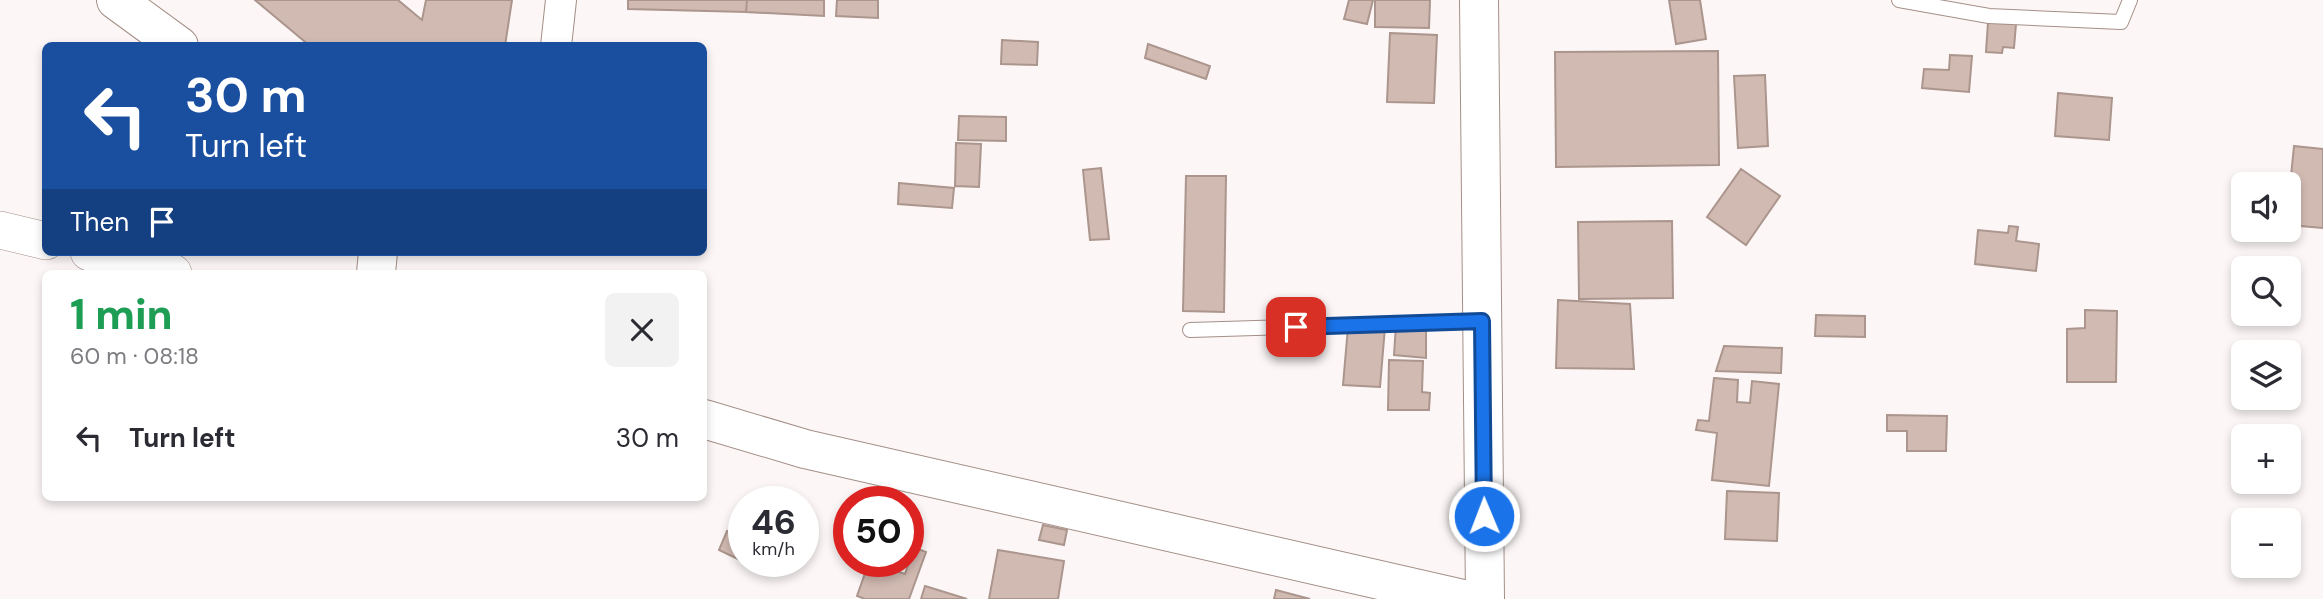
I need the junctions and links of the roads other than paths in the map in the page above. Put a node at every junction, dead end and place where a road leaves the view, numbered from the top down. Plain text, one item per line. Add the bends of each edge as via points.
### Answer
1 (116, 0) edge
2 (561, 0) edge
3 (1479, 0) edge
4 (1899, 0) edge
5 (2130, 0) edge
6 (174, 42) edge
7 (556, 42) edge
8 (0, 230) edge
9 (42, 240) edge
10 (105, 256) edge
11 (161, 270) edge
12 (1482, 321) junction
13 (1189, 330) dead end
14 (707, 420) edge
15 (1463, 599) edge
16 (1485, 599) edge

1 - 6 main road
2 - 7 street
3 - 12 main road
4 - 5 lane via 1989,16 2121,22
8 - 9 street
10 - 11 street
12 - 13 lane
12 - 16 main road
14 - 15 main road via 818,452

